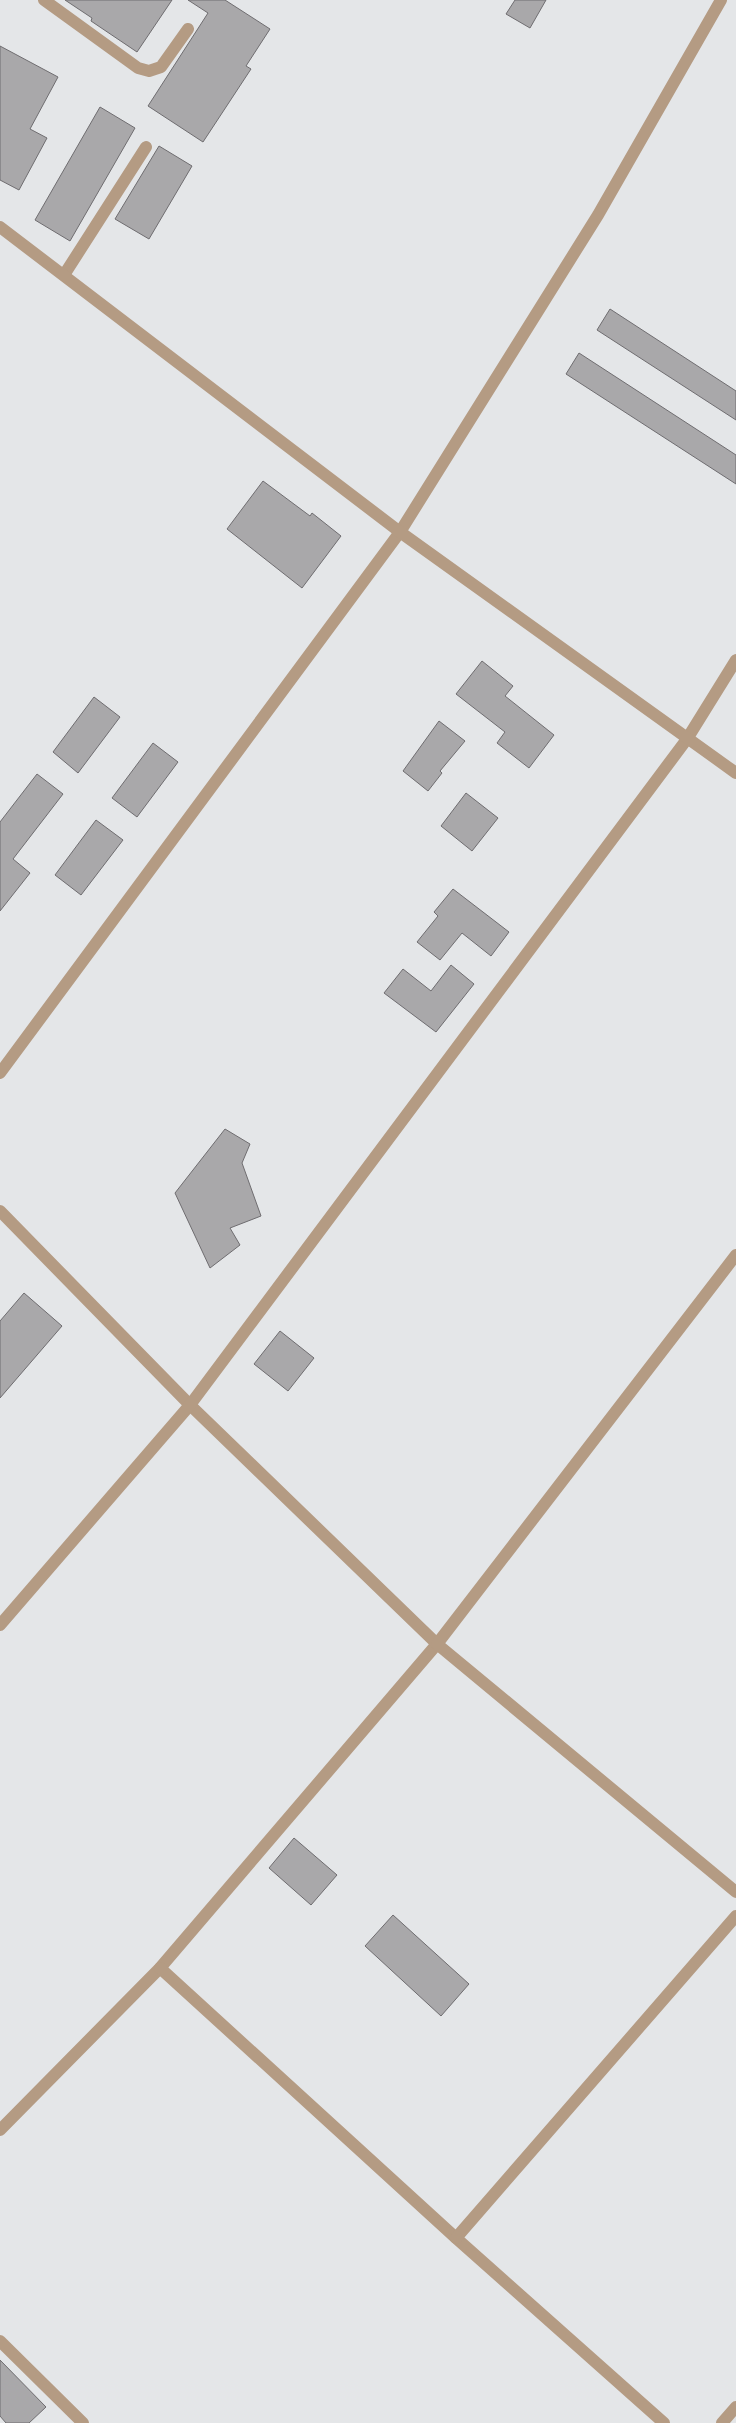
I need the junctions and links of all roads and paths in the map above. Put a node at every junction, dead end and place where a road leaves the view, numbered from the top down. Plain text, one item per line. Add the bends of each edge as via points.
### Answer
1 (44, 0) edge
2 (721, 0) edge
3 (188, 29) dead end
4 (146, 147) dead end
5 (0, 227) edge
6 (64, 275) junction
7 (400, 532) junction
8 (736, 660) edge
9 (687, 739) junction
10 (736, 773) edge
11 (0, 1073) edge
12 (0, 1211) edge
13 (736, 1255) edge
14 (190, 1405) junction
15 (0, 1625) edge
16 (437, 1644) junction
17 (736, 1892) edge
18 (736, 1916) edge
19 (160, 1968) junction
20 (0, 2130) edge
21 (456, 2238) junction
22 (0, 2341) edge
23 (736, 2407) edge
24 (83, 2423) edge
25 (664, 2423) edge
26 (722, 2423) edge

1 - 3 street via 138,68 149,71 161,67
2 - 7 street via 598,215
4 - 6 street
5 - 6 street
6 - 7 street
7 - 9 street
7 - 11 street
8 - 9 street
9 - 10 street
9 - 14 street
12 - 14 street
13 - 16 street
14 - 15 street
14 - 16 street
16 - 17 street
16 - 19 street
18 - 21 street
19 - 20 street
19 - 21 street
21 - 25 street
22 - 24 street
23 - 26 street

